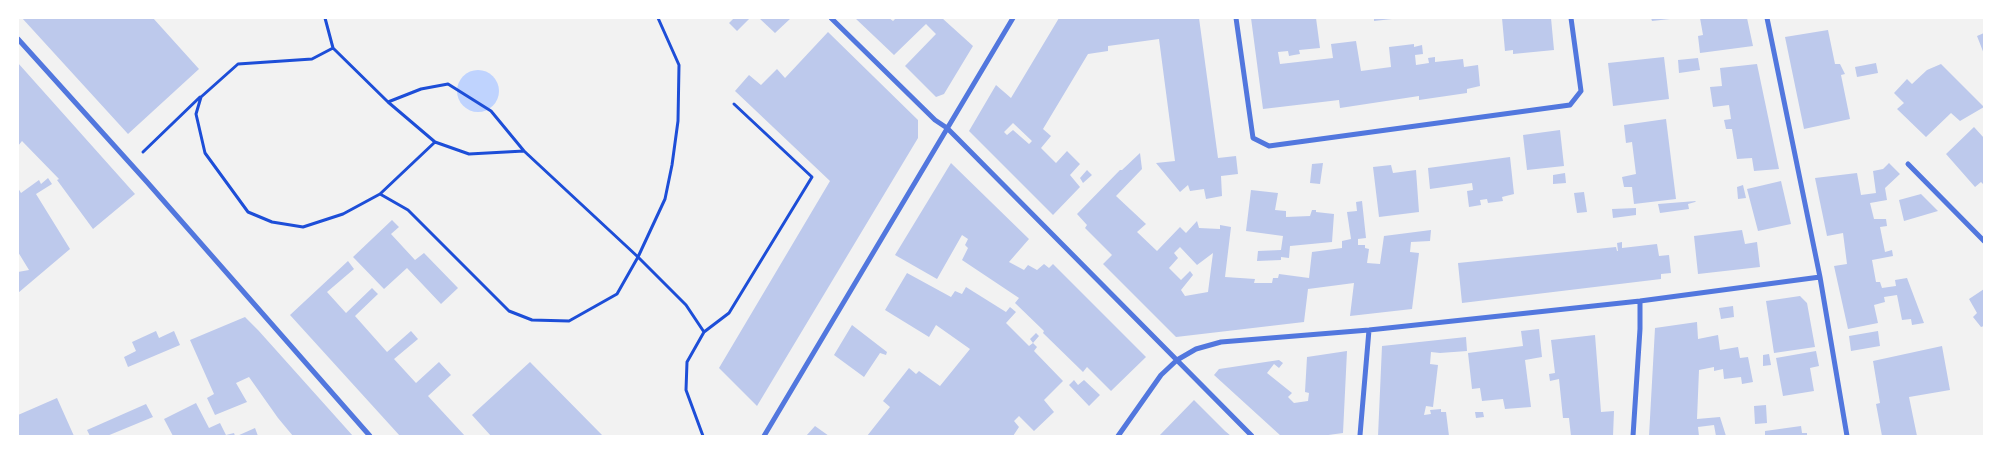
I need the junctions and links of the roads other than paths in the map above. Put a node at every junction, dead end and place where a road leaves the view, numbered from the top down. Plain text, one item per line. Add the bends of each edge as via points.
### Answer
1 (831, 18) edge
2 (1013, 18) edge
3 (1236, 18) edge
4 (1571, 18) edge
5 (1767, 18) edge
6 (18, 39) edge
7 (947, 128) junction
8 (1908, 164) dead end
9 (1984, 241) edge
10 (1820, 277) junction
11 (1640, 301) junction
12 (1369, 330) junction
13 (1177, 360) junction
14 (1360, 435) dead end
15 (370, 436) edge
16 (764, 436) edge
17 (1118, 436) edge
18 (1252, 436) edge
19 (1632, 436) edge
20 (1847, 436) edge

1 - 7 street
2 - 7 street
3 - 4 street via 1253,138 1270,146 1570,105 1580,91
5 - 10 street
6 - 15 street
7 - 13 street
7 - 16 street
8 - 9 street
10 - 11 street
10 - 20 street
11 - 12 street
11 - 19 street
12 - 13 street via 1221,342 1196,349
12 - 14 street
13 - 17 street via 1161,376
13 - 18 street

